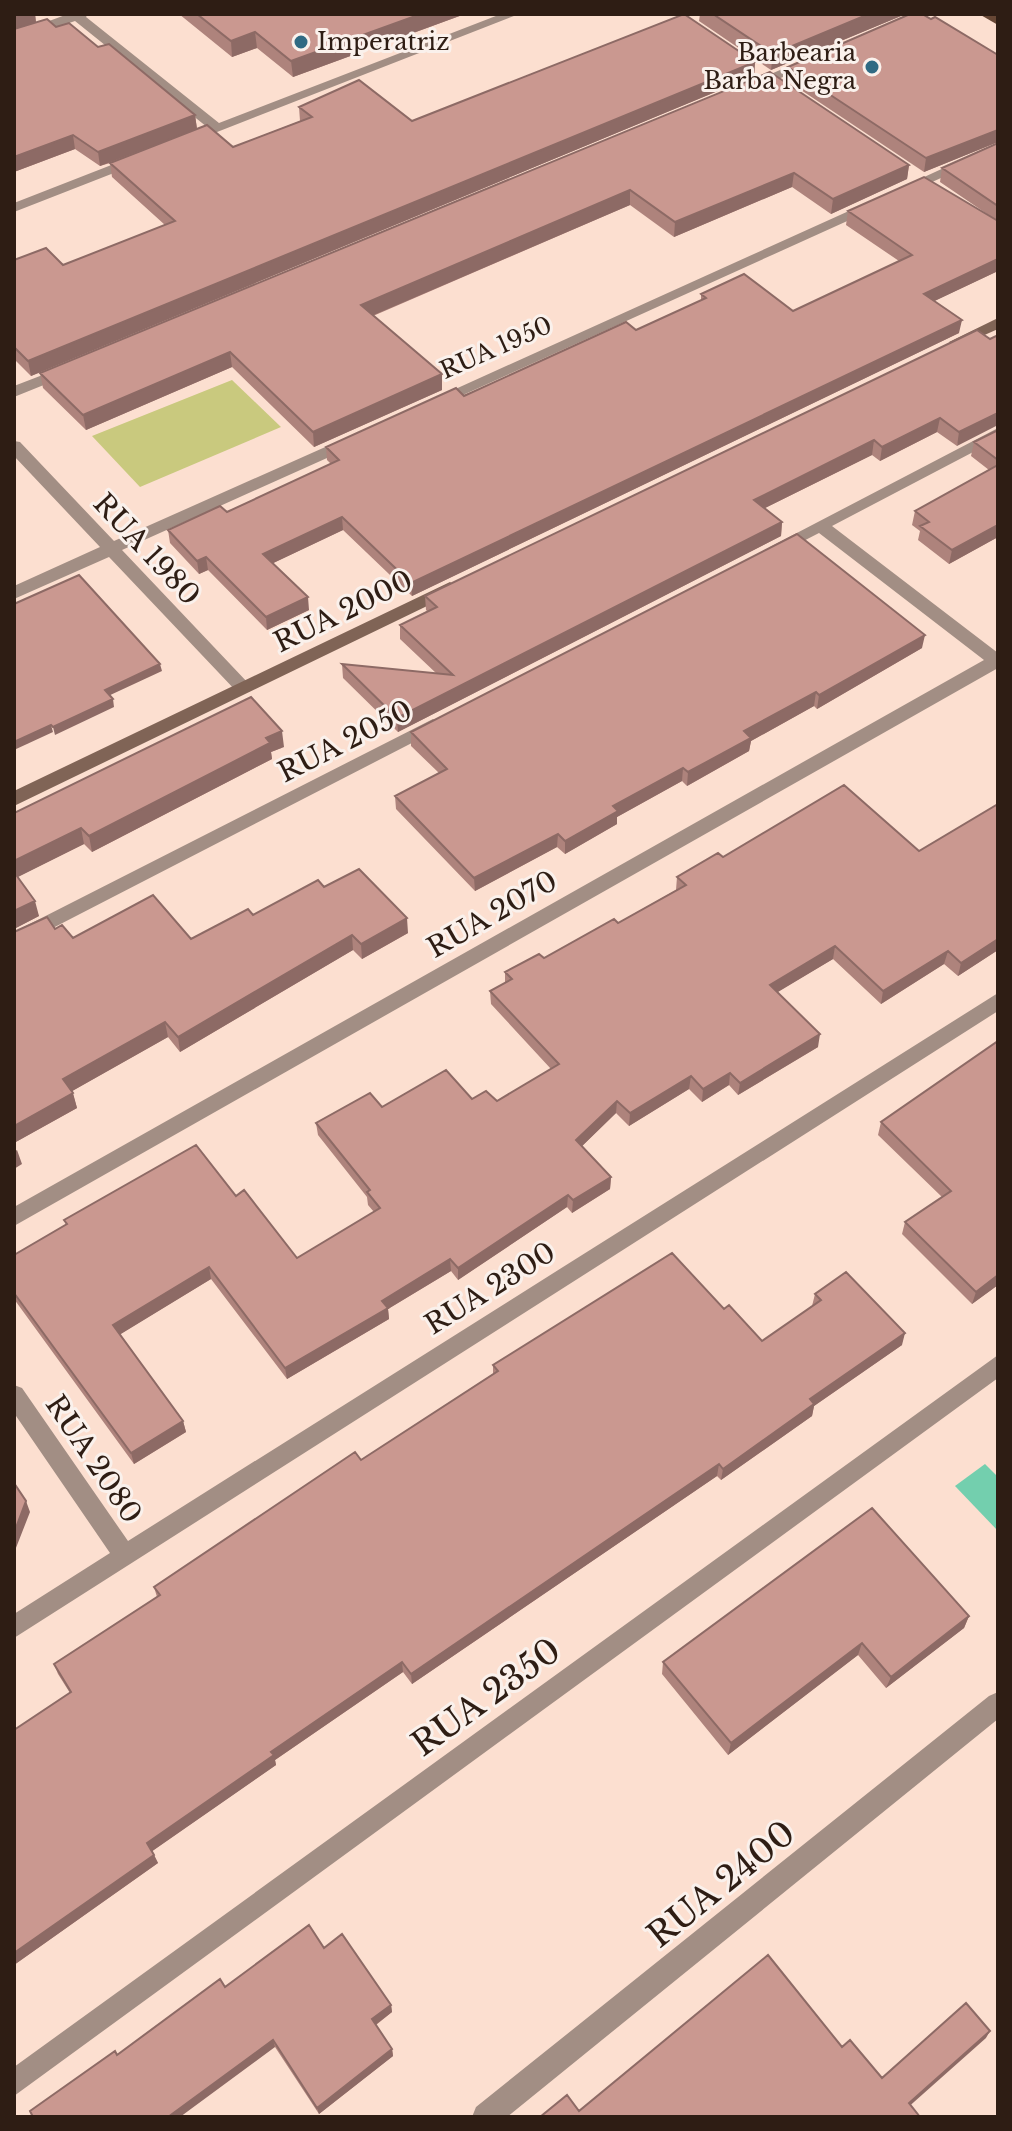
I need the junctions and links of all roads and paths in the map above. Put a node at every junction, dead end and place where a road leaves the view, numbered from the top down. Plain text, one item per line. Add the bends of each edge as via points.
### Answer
1 (513, 14) edge
2 (985, 14) edge
3 (78, 15) edge
4 (998, 21) edge
5 (14, 38) edge
6 (826, 55) edge
7 (741, 90) edge
8 (217, 128) junction
9 (173, 145) edge
10 (998, 147) edge
11 (159, 151) edge
12 (14, 208) edge
13 (998, 323) edge
14 (941, 350) edge
15 (87, 362) edge
16 (14, 392) edge
17 (429, 405) edge
18 (371, 431) edge
19 (998, 433) edge
20 (14, 446) edge
21 (820, 525) junction
22 (111, 549) junction
23 (764, 554) edge
24 (471, 578) edge
25 (14, 593) edge
26 (997, 661) edge
27 (243, 688) junction
28 (452, 715) edge
29 (14, 799) edge
30 (14, 941) edge
31 (998, 1001) edge
32 (14, 1217) edge
33 (998, 1365) edge
34 (14, 1395) edge
35 (125, 1556) junction
36 (14, 1627) edge
37 (998, 1704) edge
38 (14, 2083) edge
39 (486, 2117) edge

1 - 8 street
2 - 4 main road
3 - 5 street
3 - 8 street
6 - 7 street
8 - 9 street
10 - 17 street, RUA 1950
11 - 12 street
13 - 14 main road
15 - 16 street
18 - 22 street
19 - 21 street
20 - 22 street, RUA 1980
21 - 23 street
21 - 26 street
22 - 25 street
22 - 27 street, RUA 1980
24 - 27 main road, RUA 2000
26 - 32 street, RUA 2070
27 - 29 main road, RUA 2000
28 - 30 street, RUA 2050
31 - 35 street, RUA 2300
33 - 38 street, RUA 2350
34 - 35 street, RUA 2080
35 - 36 street, RUA 2300
37 - 39 street, RUA 2400

